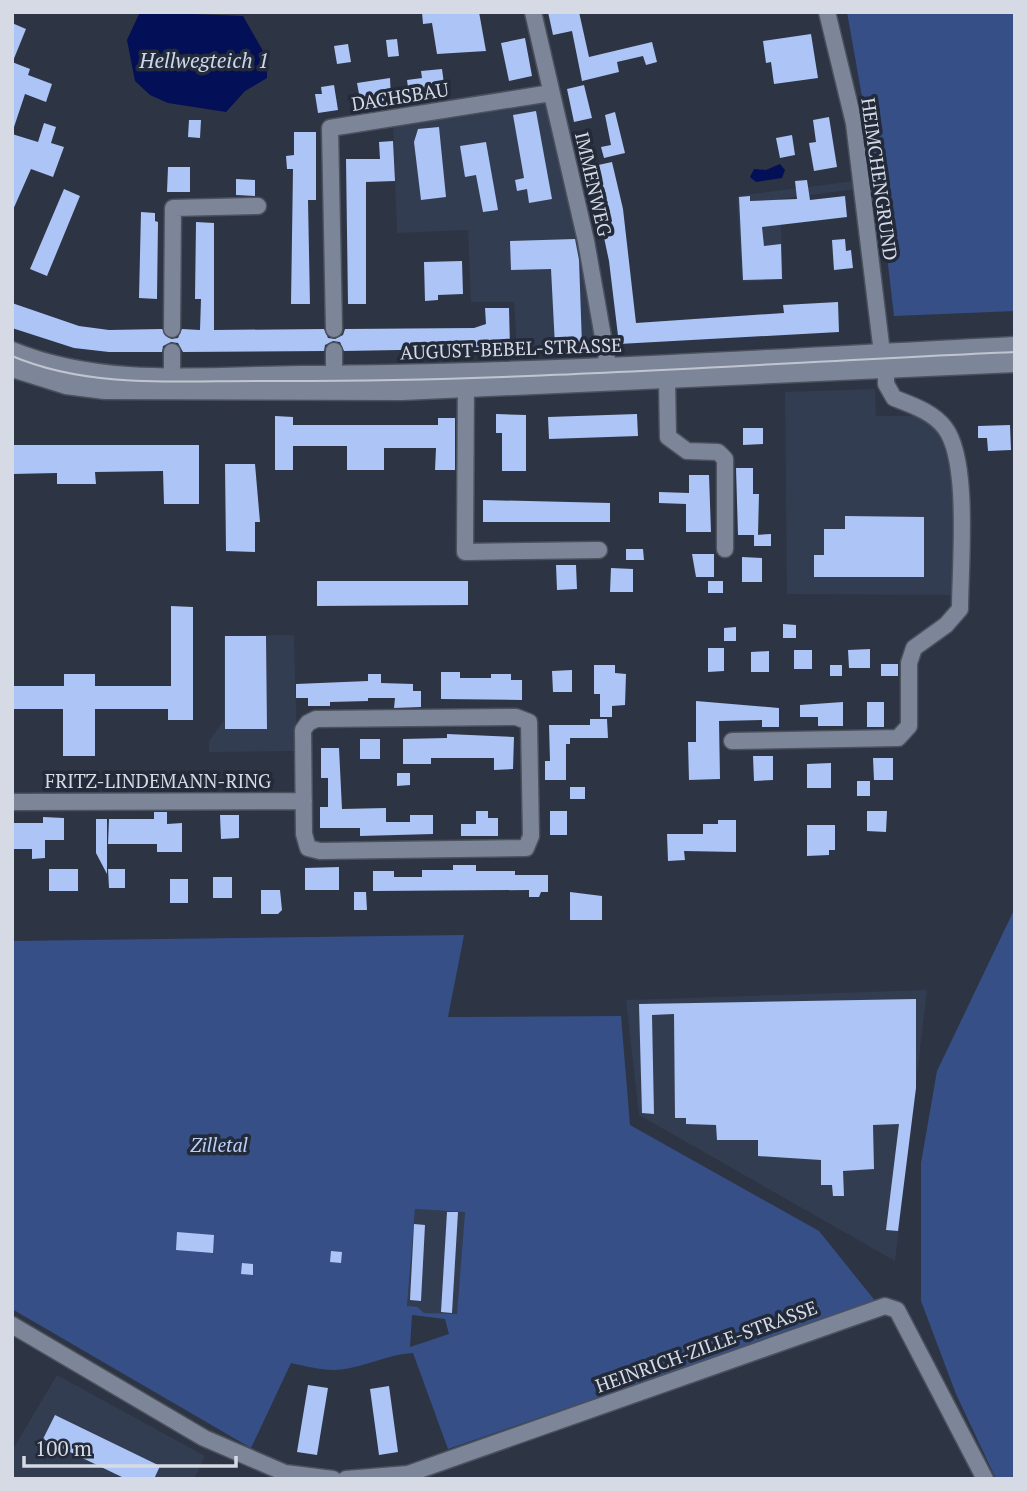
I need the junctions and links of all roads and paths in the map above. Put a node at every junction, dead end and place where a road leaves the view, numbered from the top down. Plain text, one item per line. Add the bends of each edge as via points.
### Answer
1 (533, 12) edge
2 (827, 12) edge
3 (551, 93) junction
4 (258, 206) dead end
5 (334, 329) dead end
6 (172, 330) dead end
7 (1015, 346) edge
8 (12, 351) edge
9 (334, 351) dead end
10 (172, 352) dead end
11 (884, 361) junction
12 (1015, 363) edge
13 (608, 365) junction
14 (12, 368) edge
15 (466, 380) junction
16 (667, 380) junction
17 (172, 383) junction
18 (334, 383) junction
19 (725, 549) dead end
20 (598, 550) dead end
21 (732, 741) dead end
22 (304, 801) junction
23 (12, 802) edge
24 (12, 1325) edge
25 (333, 1479) edge
26 (346, 1479) edge
27 (985, 1479) edge

1 - 3 street, IMMENWEG
2 - 11 street, HEIMCHENGRUND via 854,122
3 - 5 street, DACHSBAU via 330,128
3 - 13 street, IMMENWEG via 586,242
4 - 6 street via 173,208
7 - 11 street, AUGUST-BEBEL-STRASSE
8 - 17 street, AUGUST-BEBEL-STRASSE via 71,369
9 - 18 street
10 - 17 street
11 - 12 street, AUGUST-BEBEL-STRASSE
11 - 13 street, AUGUST-BEBEL-STRASSE
11 - 16 street, AUGUST-BEBEL-STRASSE
11 - 21 street, HEIMCHENGRUND via 886,384 894,398 923,409 945,428 960,470 960,609 914,648 909,663 909,726 898,738
13 - 15 street, AUGUST-BEBEL-STRASSE
14 - 17 street, AUGUST-BEBEL-STRASSE via 66,385 105,390
15 - 16 street, AUGUST-BEBEL-STRASSE
15 - 18 street, AUGUST-BEBEL-STRASSE
15 - 20 street via 465,552
16 - 19 street via 668,437 687,451 718,452 725,458
17 - 18 street, AUGUST-BEBEL-STRASSE
22 - 22 street via 305,842 308,848 320,851 526,848 531,836 529,722 516,717 316,719 303,730
22 - 23 street, FRITZ-LINDEMANN-RING
24 - 25 street via 204,1438 285,1473
26 - 27 street, HEINRICH-ZILLE-STRASSE via 408,1474 886,1306 897,1310

